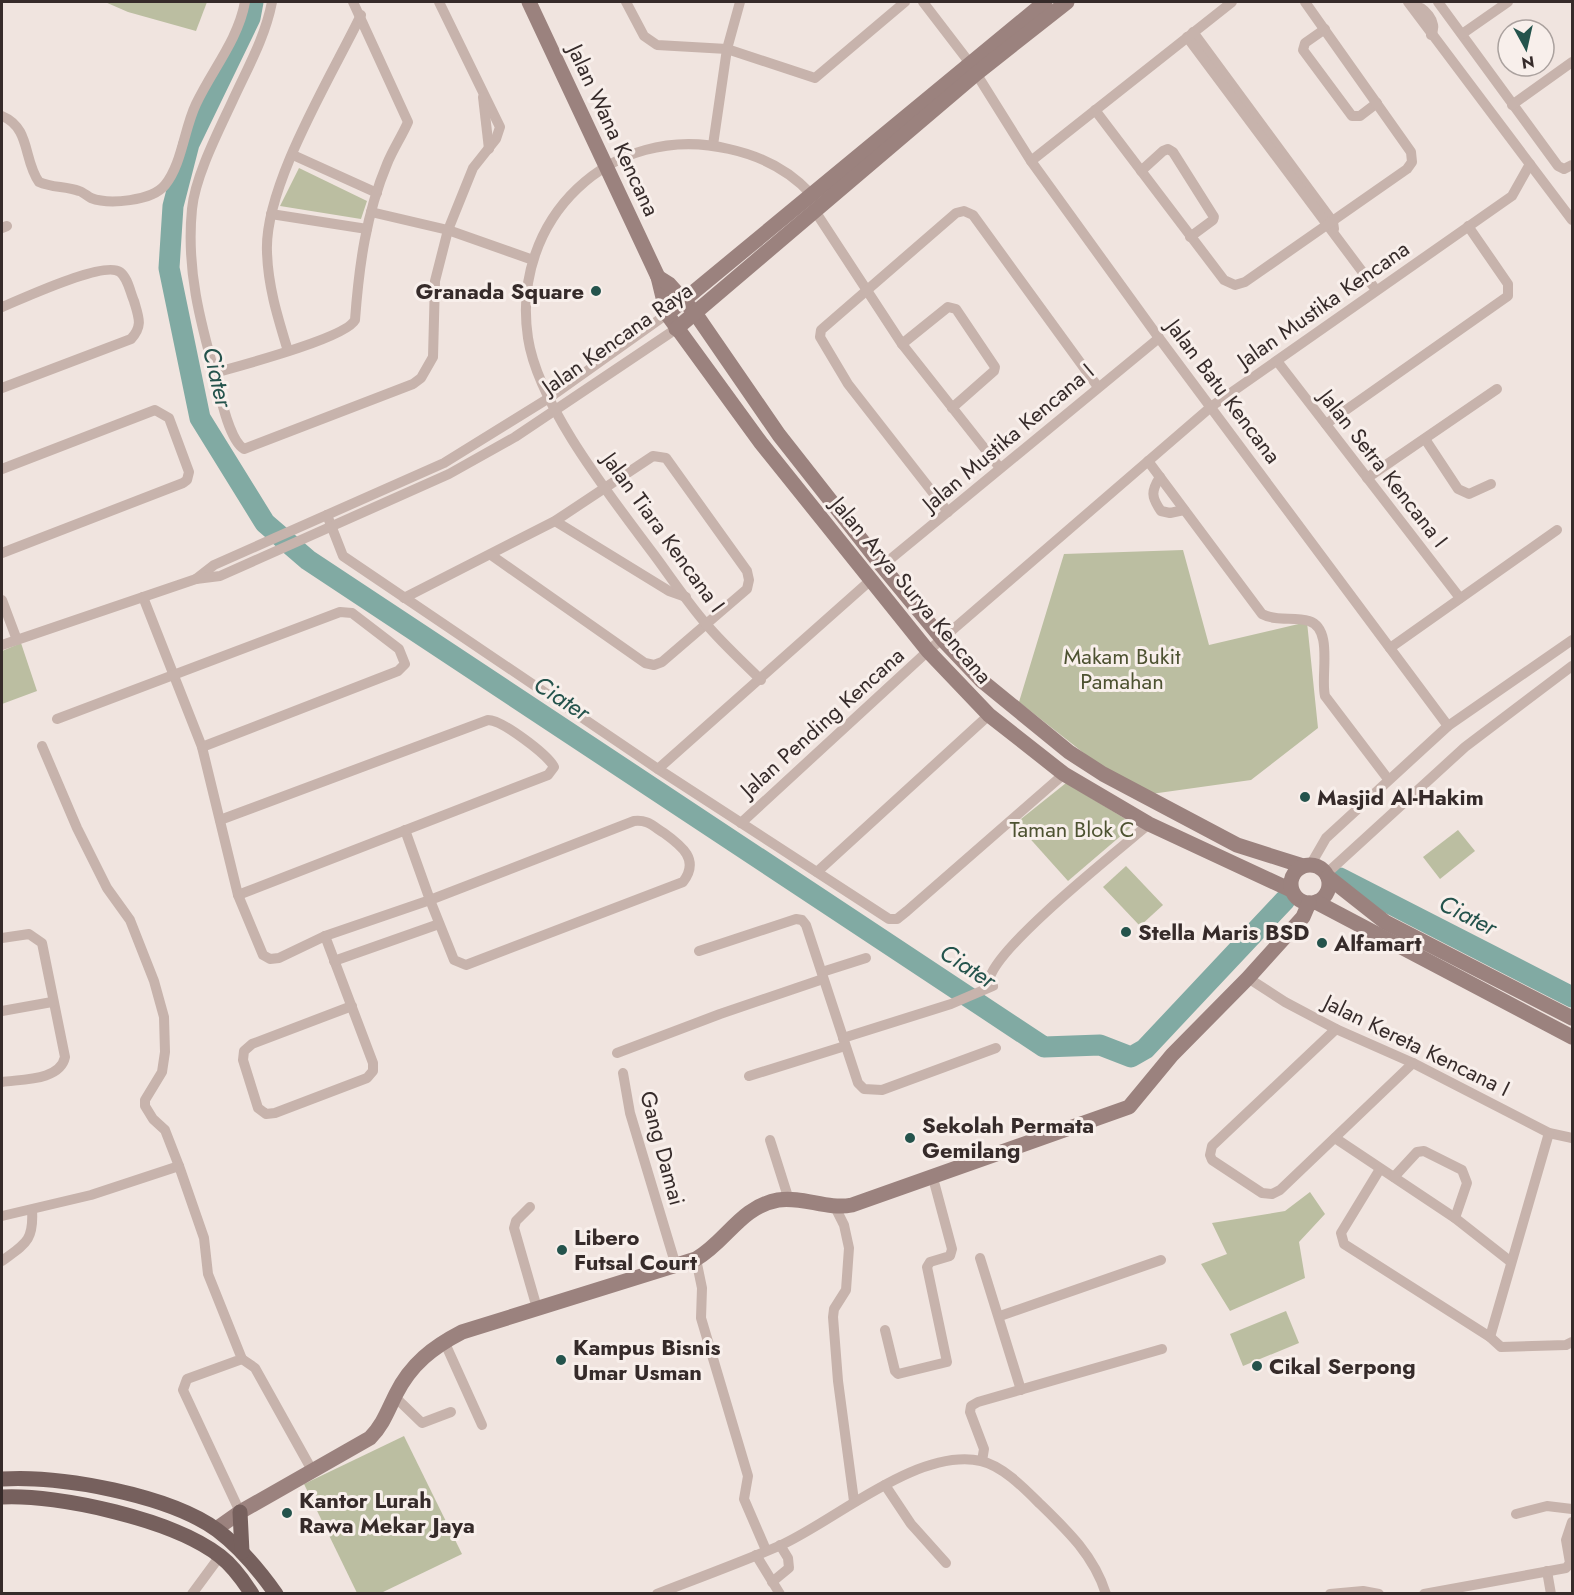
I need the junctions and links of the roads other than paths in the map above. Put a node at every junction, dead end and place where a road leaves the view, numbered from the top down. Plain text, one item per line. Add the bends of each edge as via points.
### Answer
1 (245, 2) edge
2 (272, 2) edge
3 (353, 2) edge
4 (439, 2) edge
5 (529, 2) edge
6 (626, 2) edge
7 (740, 2) edge
8 (905, 2) edge
9 (923, 2) edge
10 (1045, 2) edge
11 (1067, 2) edge
12 (1232, 2) edge
13 (1305, 2) edge
14 (1508, 2) edge
15 (1410, 3) edge
16 (1439, 4) edge
17 (361, 15) junction
18 (1429, 16) junction
19 (1325, 29) junction
20 (1431, 34) junction
21 (1462, 34) junction
22 (1190, 35) junction
23 (727, 49) junction
24 (1572, 62) edge
25 (973, 68) junction
26 (1377, 103) junction
27 (1512, 105) junction
28 (1095, 110) junction
29 (2, 116) edge
30 (713, 145) junction
31 (293, 155) junction
32 (1031, 160) junction
33 (1530, 164) junction
34 (605, 165) junction
35 (1572, 165) edge
36 (1141, 171) junction
37 (377, 193) junction
38 (811, 194) junction
39 (815, 211) junction
40 (370, 212) junction
41 (271, 214) junction
42 (1572, 220) edge
43 (1468, 226) junction
44 (1332, 227) junction
45 (367, 229) junction
46 (448, 231) junction
47 (1190, 237) junction
48 (534, 260) junction
49 (658, 277) junction
50 (868, 289) junction
51 (1376, 290) junction
52 (684, 300) junction
53 (2, 307) edge
54 (695, 313) junction
55 (667, 315) junction
56 (676, 329) junction
57 (1159, 338) junction
58 (902, 344) junction
59 (288, 351) junction
60 (1277, 361) junction
61 (214, 373) junction
62 (1098, 387) junction
63 (2, 388) edge
64 (1497, 389) dead end
65 (549, 398) junction
66 (1212, 406) junction
67 (952, 408) junction
68 (555, 409) junction
69 (1326, 424) junction
70 (1425, 439) junction
71 (1148, 461) junction
72 (1000, 468) junction
73 (2, 470) edge
74 (1160, 477) junction
75 (1367, 478) junction
76 (1491, 484) dead end
77 (604, 487) junction
78 (1184, 510) junction
79 (948, 512) junction
80 (327, 515) junction
81 (555, 521) junction
82 (333, 526) junction
83 (1557, 530) dead end
84 (2, 554) edge
85 (491, 555) junction
86 (882, 566) junction
87 (196, 579) junction
88 (872, 579) junction
89 (143, 597) junction
90 (686, 597) junction
91 (404, 598) junction
92 (1460, 598) junction
93 (2, 600) edge
94 (707, 625) junction
95 (17, 640) junction
96 (944, 640) junction
97 (1572, 640) edge
98 (2, 645) edge
99 (1390, 648) junction
100 (928, 651) junction
101 (1572, 666) edge
102 (175, 673) junction
103 (761, 680) junction
104 (989, 715) junction
105 (57, 719) dead end
106 (1448, 726) junction
107 (42, 746) dead end
108 (202, 747) junction
109 (658, 769) junction
110 (1064, 774) junction
111 (1388, 779) junction
112 (220, 820) junction
113 (741, 823) junction
114 (1149, 824) junction
115 (405, 830) junction
116 (1307, 865) junction
117 (817, 872) junction
118 (1327, 876) junction
119 (1291, 890) junction
120 (238, 895) junction
121 (430, 900) junction
122 (1312, 902) junction
123 (439, 924) junction
124 (325, 936) junction
125 (2, 938) edge
126 (699, 951) dead end
127 (866, 958) dead end
128 (334, 961) junction
129 (822, 976) junction
130 (1248, 978) junction
131 (52, 1002) junction
132 (352, 1006) junction
133 (2, 1011) edge
134 (1572, 1018) edge
135 (1336, 1029) junction
136 (1572, 1037) edge
137 (844, 1042) junction
138 (996, 1048) dead end
139 (617, 1053) dead end
140 (1413, 1063) junction
141 (623, 1073) dead end
142 (749, 1076) dead end
143 (2, 1082) edge
144 (1549, 1132) junction
145 (1335, 1138) junction
146 (1572, 1138) edge
147 (770, 1140) dead end
148 (179, 1166) junction
149 (1380, 1169) junction
150 (1394, 1177) junction
151 (933, 1178) junction
152 (789, 1200) junction
153 (530, 1207) dead end
154 (835, 1207) junction
155 (32, 1210) junction
156 (2, 1216) edge
157 (1455, 1218) junction
158 (980, 1258) dead end
159 (696, 1259) junction
160 (1161, 1260) dead end
161 (2, 1261) edge
162 (1511, 1262) junction
163 (676, 1266) junction
164 (537, 1308) junction
165 (1000, 1317) junction
166 (885, 1330) dead end
167 (1490, 1337) junction
168 (444, 1341) junction
169 (1572, 1342) edge
170 (1162, 1349) dead end
171 (242, 1359) junction
172 (1021, 1390) junction
173 (394, 1396) junction
174 (451, 1412) dead end
175 (482, 1425) dead end
176 (982, 1461) junction
177 (313, 1472) junction
178 (2, 1479) edge
179 (885, 1485) junction
180 (2, 1497) edge
181 (854, 1501) junction
182 (1572, 1509) edge
183 (240, 1512) junction
184 (1516, 1514) dead end
185 (1572, 1522) edge
186 (216, 1529) junction
187 (780, 1545) junction
188 (242, 1552) junction
189 (761, 1552) junction
190 (220, 1556) junction
191 (946, 1563) dead end
192 (1547, 1571) junction
193 (772, 1582) junction
194 (192, 1593) edge
195 (252, 1593) edge
196 (276, 1593) edge
197 (657, 1593) edge
198 (780, 1593) edge
199 (1107, 1593) edge
200 (1330, 1593) edge
201 (1379, 1593) edge
202 (1424, 1593) edge
203 (1551, 1593) edge

1 - 29 street via 226,52 196,104 172,175 157,192 104,201 39,182 22,133 14,122
2 - 61 street via 263,38 231,103 192,207 192,285
3 - 17 street
4 - 46 street via 500,127 473,168
5 - 34 street, Jalan Wana Kencana
6 - 23 street via 644,36 657,45
7 - 23 street
8 - 23 street via 815,78
9 - 25 street, Jalan Batu Kencana
10 - 25 street, Jalan Kencana Raya
11 - 25 street, Jalan Kencana Raya
12 - 22 street
13 - 19 street
14 - 21 street
15 - 18 street
15 - 20 street
16 - 18 street
16 - 21 street
17 - 31 street
17 - 37 street via 408,122
18 - 20 street via 1435,26
19 - 26 street
19 - 26 street via 1305,43 1304,50 1352,116 1360,117
20 - 33 street
21 - 27 street
22 - 28 street
22 - 44 street
23 - 30 street
24 - 27 street
25 - 32 street, Jalan Batu Kencana
25 - 38 street, Jalan Kencana Raya
25 - 39 street, Jalan Kencana Raya
26 - 44 street via 1411,152 1412,162
27 - 35 street via 1558,166 1564,169
28 - 32 street
28 - 36 street
30 - 34 street, Jalan Tiara Kencana I via 654,147
30 - 38 street, Jalan Tiara Kencana I via 772,164
31 - 37 street
31 - 41 street
32 - 57 street, Jalan Batu Kencana
33 - 42 street
33 - 43 street, Jalan Mustika Kencana via 1512,196
34 - 48 street, Jalan Tiara Kencana I via 574,190 557,213
34 - 49 street, Jalan Wana Kencana
36 - 47 street
36 - 47 street via 1163,151 1173,152 1214,217
37 - 40 street
38 - 52 street, Jalan Kencana Raya
39 - 50 street
39 - 54 street, Jalan Kencana Raya
40 - 45 street
40 - 46 street
41 - 45 street
41 - 59 street via 267,250 270,290
43 - 51 street, Jalan Mustika Kencana
43 - 69 street via 1508,284 1508,296
44 - 47 street via 1235,285 1224,280
44 - 51 street
45 - 59 street via 352,325
46 - 48 street
46 - 61 street via 435,281 434,357 413,384 251,448 242,448 227,421
48 - 65 street, Jalan Tiara Kencana I via 528,280 528,337
49 - 52 street, Jalan Wana Kencana
49 - 55 street, Jalan Wana Kencana
50 - 58 street
50 - 62 street via 956,213 973,215
50 - 79 street via 821,330 820,337 848,384
51 - 60 street, Jalan Mustika Kencana
52 - 54 street, Jalan Arya Surya Kencana
52 - 55 street, Jalan Kencana Raya
53 - 63 street via 112,268 126,279 140,320 139,330 131,339
54 - 56 street, Jalan Kencana Raya
54 - 86 street, Jalan Arya Surya Kencana via 778,435
55 - 56 street, Jalan Arya Surya Kencana
55 - 65 street, Jalan Kencana Raya
56 - 68 street, Jalan Kencana Raya
56 - 88 street, Jalan Arya Surya Kencana via 761,443
57 - 62 street, Jalan Mustika Kencana I
57 - 66 street, Jalan Batu Kencana
58 - 67 street
58 - 67 street via 948,307 956,309 995,367
59 - 61 street
60 - 66 street, Jalan Mustika Kencana
60 - 69 street, Jalan Setra Kencana I
62 - 72 street, Jalan Mustika Kencana I
64 - 70 street
65 - 68 street, Jalan Tiara Kencana I
65 - 80 street, Jalan Kencana Raya via 444,463
66 - 71 street, Jalan Mustika Kencana
66 - 99 street, Jalan Batu Kencana
67 - 72 street
68 - 77 street, Jalan Tiara Kencana I
68 - 82 street, Jalan Kencana Raya via 449,474
69 - 75 street, Jalan Setra Kencana I
70 - 75 street
70 - 76 street via 1458,489 1469,494
71 - 74 street
71 - 96 street, Jalan Mustika Kencana
72 - 79 street, Jalan Mustika Kencana I
73 - 84 street via 155,410 169,418 189,472 183,483
74 - 78 street
74 - 78 street via 1152,489 1153,500 1161,511
75 - 92 street, Jalan Setra Kencana I
77 - 81 street
77 - 90 street, Jalan Tiara Kencana I
77 - 94 street via 652,456 666,458 747,571 747,589
78 - 111 street via 1262,614 1309,621 1320,629 1325,643 1325,696
79 - 86 street, Jalan Mustika Kencana I
80 - 82 street
80 - 87 street, Jalan Kencana Raya via 214,565
81 - 85 street
81 - 90 street via 669,591
82 - 87 street, Jalan Kencana Raya via 220,576
82 - 91 street via 343,556
83 - 92 street
85 - 91 street
85 - 94 street via 645,663 662,662
86 - 96 street, Jalan Arya Surya Kencana
87 - 89 street, Jalan Kencana Raya
88 - 100 street, Jalan Arya Surya Kencana
88 - 103 street
89 - 95 street, Jalan Kencana Raya
89 - 102 street
90 - 94 street, Jalan Tiara Kencana I
91 - 109 street
92 - 99 street
93 - 95 street
94 - 103 street, Jalan Tiara Kencana I
95 - 98 street, Jalan Kencana Raya
96 - 100 street, Jalan Pending Kencana
96 - 116 street, Jalan Arya Surya Kencana via 982,681 1069,752 1103,774 1237,845
97 - 106 street
99 - 106 street, Jalan Batu Kencana
100 - 104 street, Jalan Arya Surya Kencana
100 - 113 street, Jalan Pending Kencana
101 - 118 street via 1465,747
102 - 105 street
102 - 108 street
102 - 108 street via 345,611 403,655 405,664 398,672
103 - 109 street
104 - 110 street, Jalan Arya Surya Kencana
104 - 117 street
106 - 111 street
107 - 148 street via 107,888 130,920 154,981 164,1017 165,1052 162,1072 145,1106 165,1130
108 - 112 street
109 - 113 street
110 - 114 street, Jalan Arya Surya Kencana
110 - 117 street via 897,919 889,919
111 - 116 street via 1326,838
112 - 115 street via 488,720 544,754 554,767 548,775
112 - 120 street
113 - 117 street
114 - 119 street, Jalan Arya Surya Kencana
114 - 137 street via 1033,926 994,966 991,987
115 - 120 street
115 - 121 street
116 - 118 street via 1318,866
116 - 119 street via 1292,875
118 - 122 street via 1327,892
118 - 134 street via 1385,922
119 - 122 street via 1295,897
120 - 124 street via 261,952 268,958 279,958
121 - 123 street
121 - 123 street via 634,821 646,821 683,846 689,857 689,874 683,882 466,965 457,963 450,955
121 - 124 street
122 - 130 street
122 - 136 street
123 - 128 street
124 - 128 street
125 - 131 street via 29,934 39,939
126 - 129 street via 802,920
127 - 129 street
128 - 132 street
129 - 137 street
129 - 139 street
130 - 135 street, Jalan Kereta Kencana I
130 - 151 street via 1172,1055 1129,1107
131 - 133 street
131 - 143 street via 65,1057 61,1067 52,1073
132 - 132 street via 373,1063 370,1076 275,1113 262,1112 243,1060 244,1051 252,1044
135 - 140 street, Jalan Kereta Kencana I
135 - 145 street via 1210,1150 1212,1160 1262,1193 1272,1194
137 - 138 street via 858,1083 872,1091
137 - 142 street
140 - 144 street, Jalan Kereta Kencana I
140 - 145 street
141 - 163 street, Gang Damai via 630,1113
144 - 146 street, Jalan Kereta Kencana I
144 - 162 street
145 - 149 street
147 - 152 street
148 - 155 street
148 - 171 street via 204,1238 208,1274
149 - 150 street
149 - 167 street via 1341,1233 1341,1240
150 - 157 street
150 - 157 street via 1417,1152 1424,1151 1462,1170 1467,1183
151 - 154 street
151 - 166 street via 952,1252 927,1267 947,1362 898,1374
152 - 154 street
152 - 159 street via 765,1204 742,1216
153 - 164 street via 514,1228
154 - 181 street via 849,1248 846,1290 834,1317
155 - 156 street
155 - 161 street via 31,1236
157 - 162 street
158 - 165 street
159 - 163 street
159 - 189 street via 702,1288 701,1318 748,1476 744,1498
160 - 165 street
162 - 167 street
163 - 164 street
164 - 168 street via 479,1325
165 - 172 street
167 - 169 street via 1501,1347
168 - 173 street via 414,1366
168 - 175 street
170 - 172 street
171 - 177 street via 255,1368
171 - 183 street via 187,1379 183,1390
172 - 176 street via 971,1406 984,1449
173 - 174 street via 422,1423
173 - 177 street via 383,1422 370,1438
176 - 179 street via 940,1464
176 - 199 street via 1024,1489 1062,1525 1095,1565
177 - 183 street
178 - 186 main road via 73,1481 161,1503
179 - 181 street
179 - 191 street via 911,1524
180 - 190 main road via 64,1501 126,1516 175,1532
181 - 187 street
182 - 184 street via 1546,1506
183 - 186 street
183 - 188 main road
185 - 192 street via 1566,1540 1569,1566
186 - 188 main road
187 - 189 street
187 - 193 street via 789,1568
188 - 196 main road
189 - 193 street
189 - 197 street
190 - 194 street
190 - 195 main road
192 - 202 street
192 - 203 street
193 - 198 street
200 - 201 street

